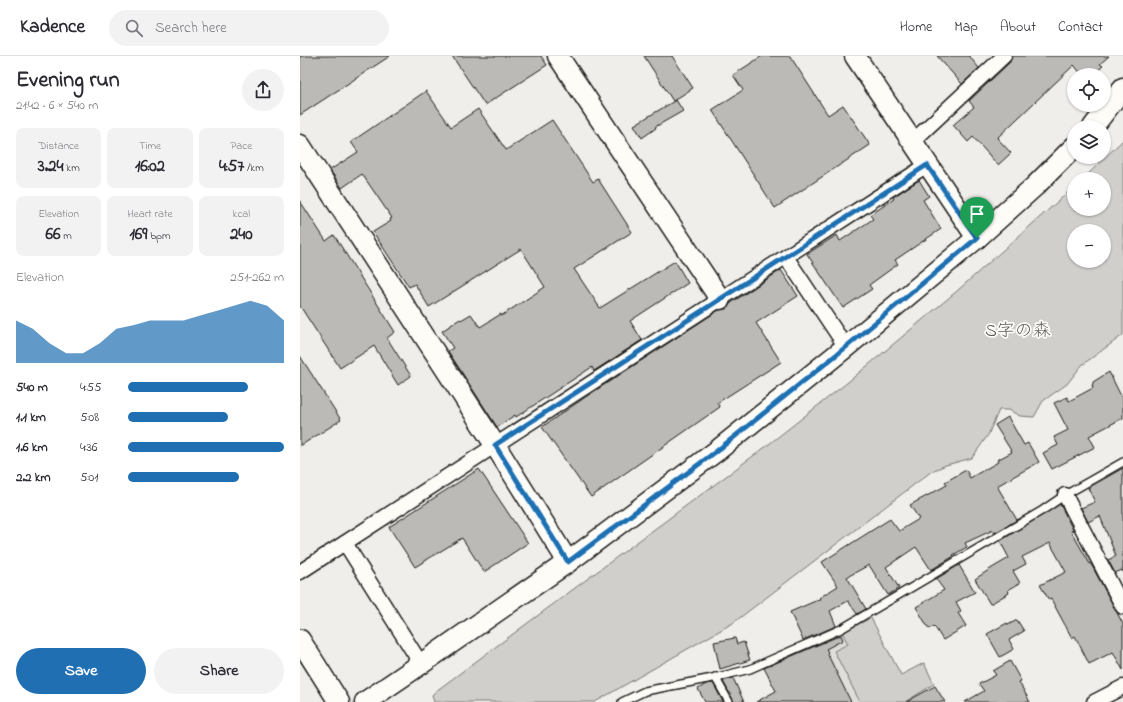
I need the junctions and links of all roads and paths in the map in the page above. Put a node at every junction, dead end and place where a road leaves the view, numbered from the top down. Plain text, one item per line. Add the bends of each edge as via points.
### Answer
1 (558, 56) edge
2 (855, 56) edge
3 (1004, 56) edge
4 (1123, 88) edge
5 (1099, 120) edge
6 (912, 142) junction
7 (300, 145) edge
8 (1067, 154) edge
9 (927, 165) junction
10 (977, 238) junction
11 (786, 257) junction
12 (720, 299) junction
13 (846, 347) junction
14 (495, 445) junction
15 (1123, 462) edge
16 (1065, 495) junction
17 (345, 543) junction
18 (568, 562) junction
19 (300, 572) edge
20 (1123, 607) edge
21 (300, 640) edge
22 (421, 664) junction
23 (715, 677) junction
24 (1123, 687) edge
25 (339, 702) edge
26 (365, 702) edge
27 (622, 702) edge
28 (729, 702) edge
29 (1094, 702) edge

1 - 12 street
2 - 6 street
3 - 6 street
4 - 5 street
6 - 9 street
7 - 14 street
8 - 10 street
9 - 10 street
9 - 11 street
10 - 13 street
11 - 12 street
11 - 13 street
12 - 14 street
13 - 18 street via 718,450
14 - 17 street
14 - 18 street
15 - 16 lane
16 - 20 street
16 - 23 lane via 1044,510 841,629 750,668
17 - 19 street
17 - 22 street
18 - 22 street
21 - 25 street
22 - 26 street
23 - 27 lane via 645,691
23 - 28 lane
24 - 29 street

